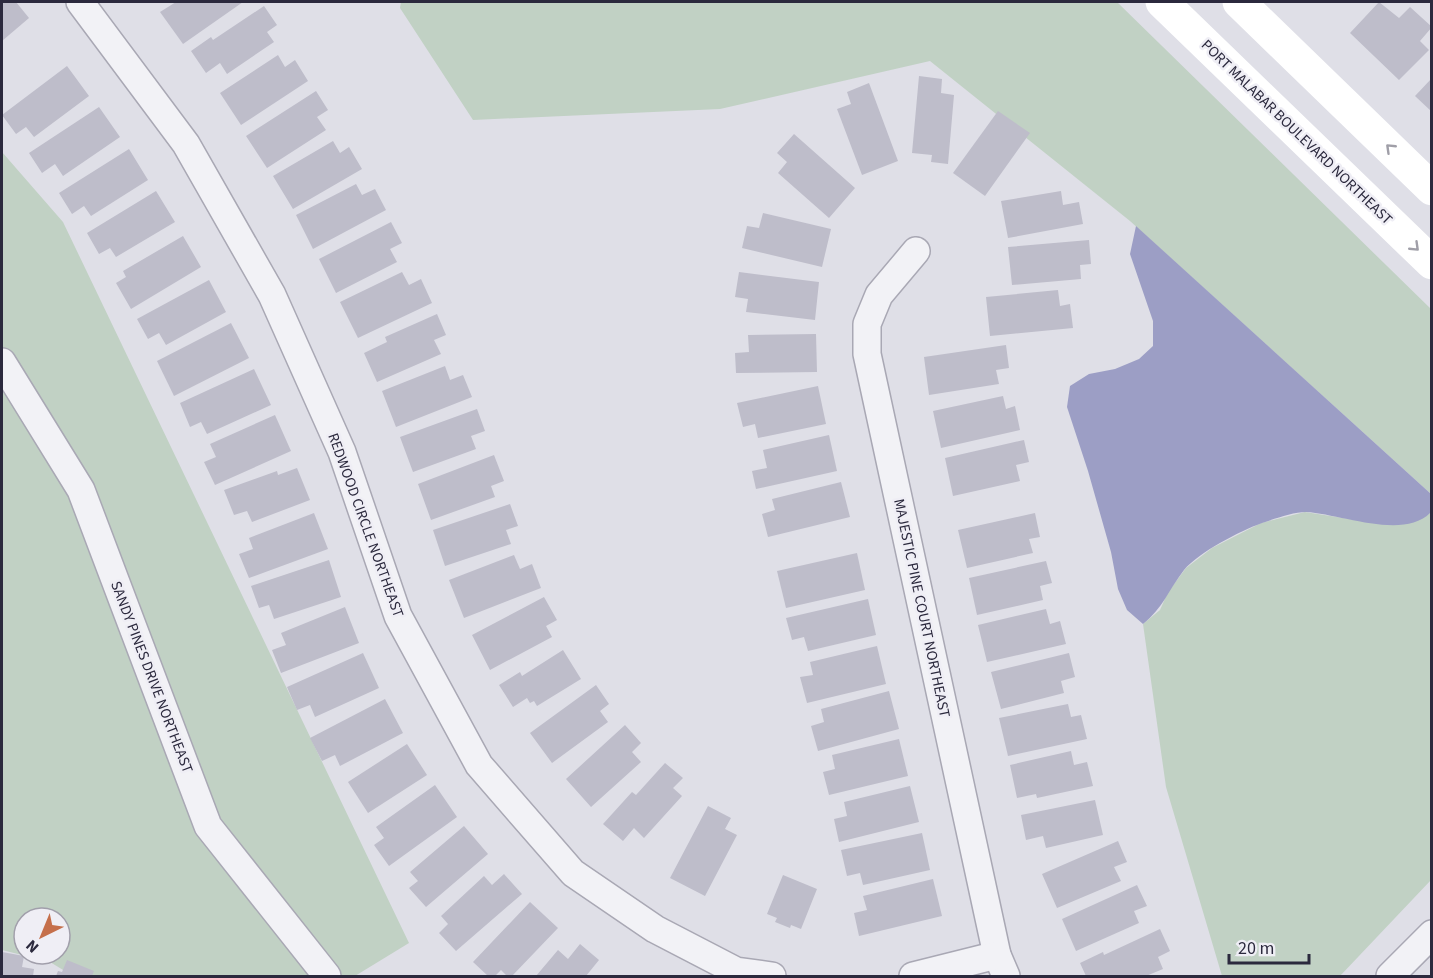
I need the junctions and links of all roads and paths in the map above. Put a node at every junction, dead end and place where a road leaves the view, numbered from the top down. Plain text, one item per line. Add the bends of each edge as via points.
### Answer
1 (80, 2) edge
2 (1162, 2) edge
3 (1239, 2) edge
4 (1431, 189) edge
5 (916, 251) dead end
6 (1431, 263) edge
7 (2, 362) edge
8 (1431, 934) edge
9 (1001, 966) edge
10 (327, 976) edge
11 (772, 976) edge
12 (913, 976) edge
13 (1390, 976) edge

1 - 11 street, REDWOOD CIRCLE NORTHEAST via 186,144 272,295 342,452 398,616 479,765 573,873 655,929 736,971
2 -> 6 street, PORT MALABAR BOULEVARD NORTHEAST
4 -> 3 street
5 - 9 street, MAJESTIC PINE COURT NORTHEAST via 879,296 867,324 867,354
7 - 10 street, SANDY PINES DRIVE NORTHEAST via 81,490 208,826
8 - 13 street
9 - 12 street

